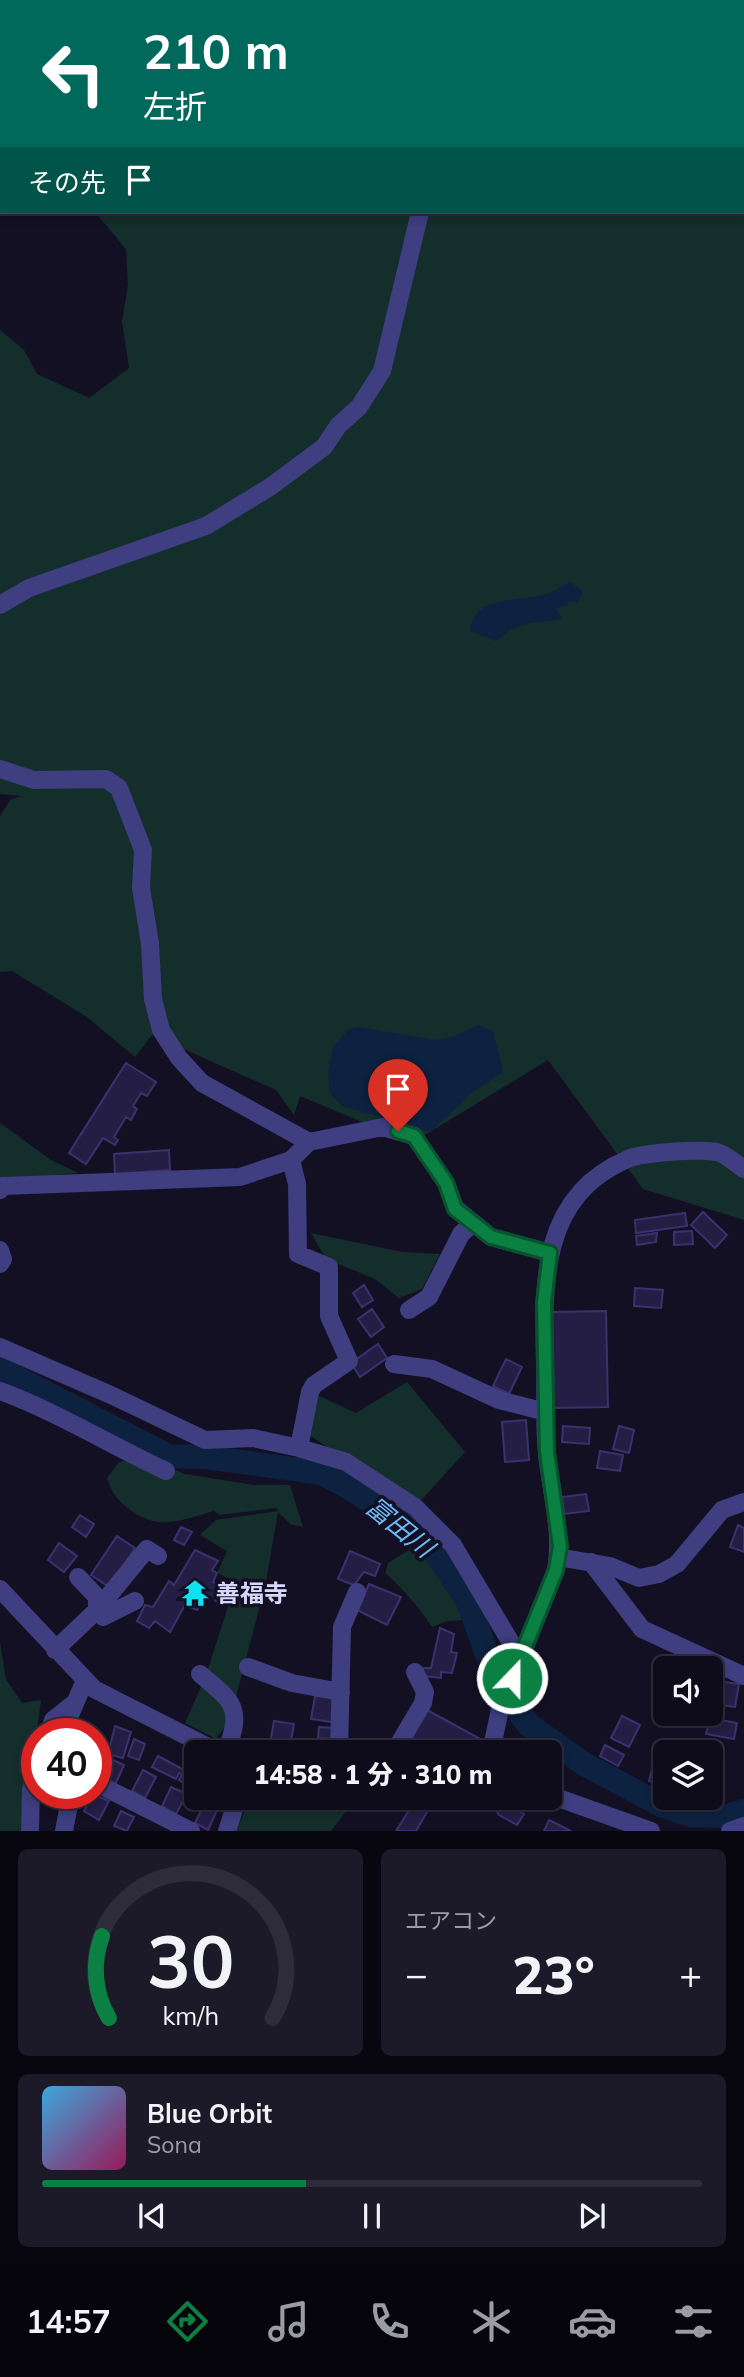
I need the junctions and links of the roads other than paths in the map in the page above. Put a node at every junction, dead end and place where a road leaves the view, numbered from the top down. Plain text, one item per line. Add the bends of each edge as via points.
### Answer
1 (420, 214) edge
2 (0, 605) edge
3 (0, 769) edge
4 (309, 1142) junction
5 (291, 1160) junction
6 (744, 1169) edge
7 (0, 1190) edge
8 (473, 1223) junction
9 (0, 1250) edge
10 (550, 1253) junction
11 (0, 1264) edge
12 (409, 1310) dead end
13 (0, 1348) edge
14 (394, 1364) dead end
15 (0, 1391) edge
16 (546, 1412) junction
17 (299, 1448) junction
18 (166, 1471) dead end
19 (744, 1502) edge
20 (158, 1556) dead end
21 (558, 1557) junction
22 (591, 1562) junction
23 (78, 1577) dead end
24 (0, 1589) edge
25 (357, 1592) dead end
26 (135, 1601) dead end
27 (97, 1610) junction
28 (55, 1650) junction
29 (520, 1658) junction
30 (248, 1667) dead end
31 (415, 1672) dead end
32 (200, 1674) dead end
33 (744, 1675) edge
34 (85, 1680) junction
35 (341, 1692) junction
36 (73, 1704) junction
37 (56, 1718) edge
38 (68, 1718) edge
39 (193, 1740) edge
40 (231, 1740) edge
41 (339, 1740) edge
42 (401, 1740) edge
43 (494, 1740) edge
44 (112, 1791) edge
45 (562, 1799) edge
46 (31, 1809) edge
47 (68, 1809) edge
48 (234, 1810) edge
49 (30, 1831) edge
50 (64, 1831) edge
51 (191, 1831) edge
52 (227, 1831) edge
53 (651, 1831) edge

1 - 2 street via 382,370 359,407 324,447 206,526 29,588
3 - 4 street via 34,780 106,779 120,788 143,850 141,888 153,999 161,1030 202,1083
4 - 5 street
4 - 8 street via 383,1127 414,1136 446,1183 455,1209
5 - 7 street via 240,1177 3,1186
5 - 17 street via 297,1184 298,1254 329,1267 329,1316 349,1361 314,1385
6 - 10 street via 718,1153 642,1153 608,1167 569,1208
8 - 10 street via 491,1237
8 - 12 street via 461,1234 429,1297
9 - 11 street
10 - 16 street via 544,1302
13 - 17 street via 205,1440 253,1438
14 - 16 street via 432,1369 499,1400
15 - 18 street via 31,1402
16 - 21 street
17 - 29 street via 346,1462 415,1507 453,1545
19 - 22 street via 723,1510 677,1564 659,1574 639,1578
20 - 27 street via 147,1549
21 - 22 street
21 - 29 street
22 - 33 street via 642,1629
23 - 27 street via 97,1597
24 - 28 street
25 - 35 street via 342,1627
26 - 27 street via 103,1617
27 - 28 street
28 - 34 street
29 - 43 street
30 - 35 street
31 - 42 street via 425,1692 423,1703
32 - 40 street via 228,1697 237,1724
34 - 36 street
34 - 39 street via 132,1711
35 - 41 street
36 - 37 street
36 - 38 street
44 - 51 street
45 - 53 street
46 - 49 street
47 - 50 street
48 - 52 street

